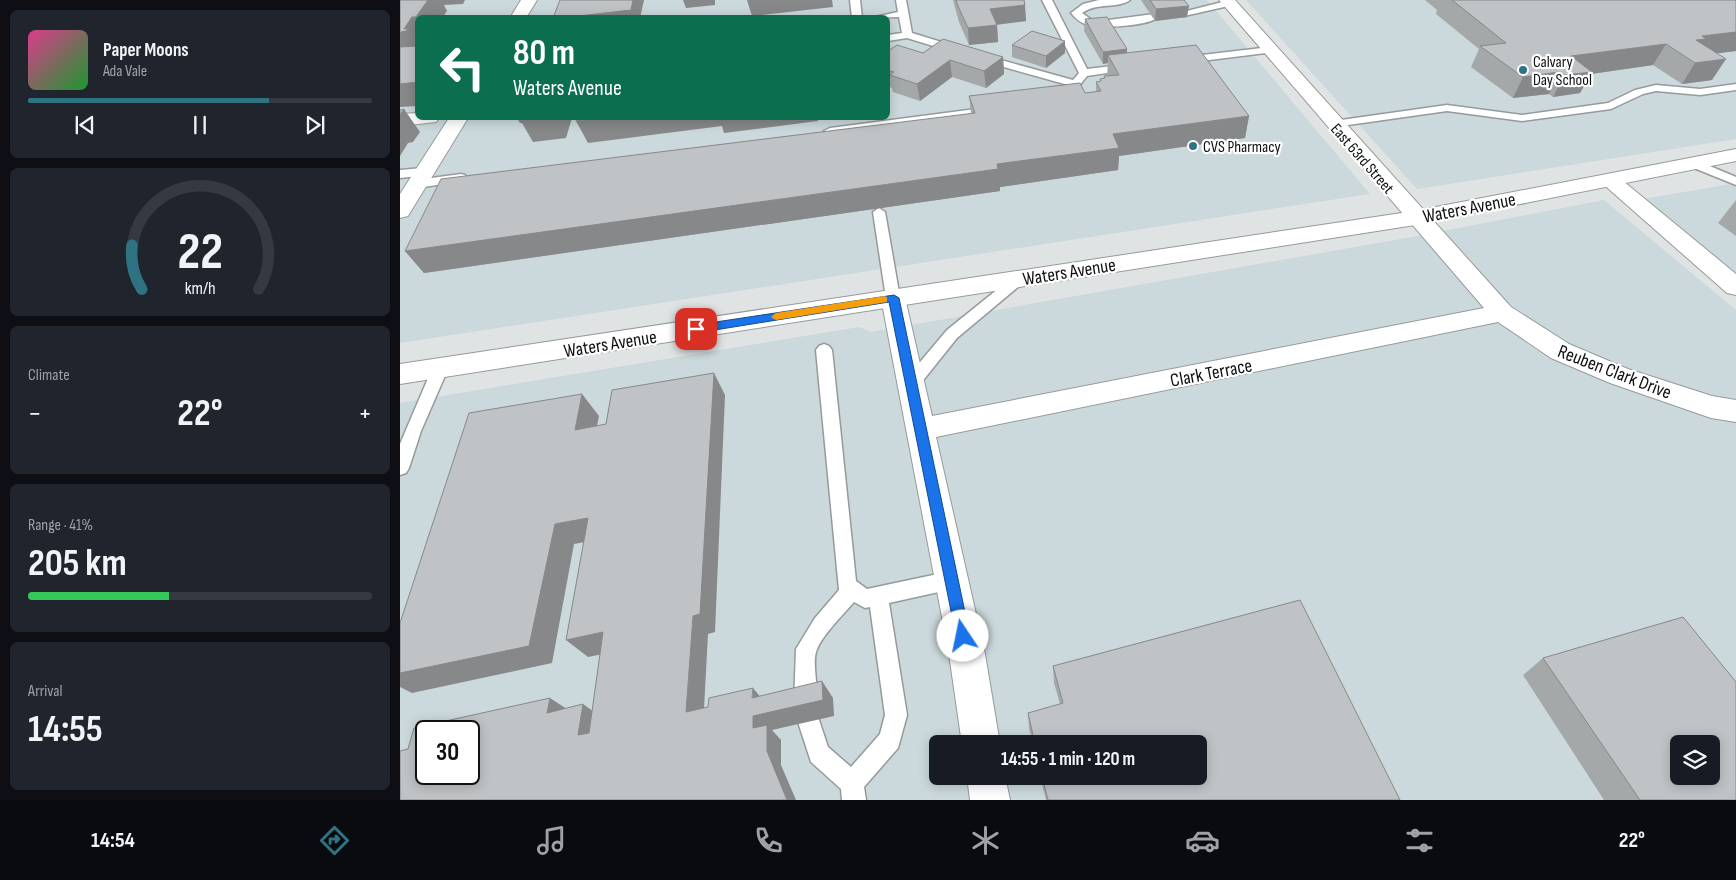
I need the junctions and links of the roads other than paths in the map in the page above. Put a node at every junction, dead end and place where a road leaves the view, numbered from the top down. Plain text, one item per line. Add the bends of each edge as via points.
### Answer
1 (529, 0) edge
2 (855, 0) edge
3 (901, 0) edge
4 (1047, 0) edge
5 (1125, 0) edge
6 (1228, 2) edge
7 (1184, 13) edge
8 (904, 14) junction
9 (520, 15) edge
10 (857, 15) edge
11 (890, 16) edge
12 (1154, 18) edge
13 (908, 36) junction
14 (890, 38) edge
15 (1270, 50) junction
16 (1175, 62) edge
17 (1139, 66) edge
18 (1084, 73) junction
19 (1075, 84) junction
20 (1736, 86) edge
21 (1048, 100) edge
22 (1001, 109) edge
23 (415, 119) edge
24 (400, 120) edge
25 (456, 120) edge
26 (1334, 124) junction
27 (816, 133) edge
28 (1736, 155) edge
29 (1693, 164) junction
30 (413, 177) edge
31 (474, 177) edge
32 (1610, 180) junction
33 (1736, 181) edge
34 (400, 211) edge
35 (879, 212) edge
36 (1416, 218) junction
37 (1019, 279) junction
38 (1736, 287) edge
39 (894, 298) junction
40 (1502, 314) junction
41 (824, 350) dead end
42 (440, 369) junction
43 (400, 374) edge
44 (911, 384) junction
45 (1736, 411) edge
46 (921, 429) junction
47 (400, 468) edge
48 (952, 580) junction
49 (852, 590) junction
50 (878, 597) junction
51 (979, 735) edge
52 (988, 785) edge
53 (853, 792) edge
54 (990, 800) edge

1 - 9 street
2 - 10 lane
3 - 8 lane
4 - 18 lane
5 - 12 lane via 1093,3 1076,13 1089,23 1103,24
6 - 7 lane
6 - 15 street, East 63rd Street
8 - 11 lane
8 - 13 lane
13 - 14 lane
13 - 19 lane
15 - 16 lane
15 - 26 street, East 63rd Street
17 - 18 lane
18 - 19 lane
19 - 21 lane via 1066,95
20 - 26 lane via 1700,92 1656,88 1639,92 1611,106 1522,118 1447,108
22 - 27 lane
23 - 24 street
25 - 30 street
26 - 36 street, East 63rd Street
28 - 29 street, Waters Avenue
29 - 32 street, Waters Avenue
29 - 33 lane
30 - 31 lane
30 - 34 street
32 - 36 street, Waters Avenue
32 - 38 street
35 - 39 lane
36 - 37 street, Waters Avenue
36 - 40 street, East 63rd Street
37 - 39 street, Waters Avenue
37 - 44 lane via 952,334
39 - 42 street, Waters Avenue
39 - 44 street
40 - 45 street, Reuben Clark Drive via 1560,351 1602,369 1711,407
40 - 46 street, Clark Terrace
41 - 49 lane via 847,586
42 - 43 street, Waters Avenue
42 - 47 lane
44 - 46 street
46 - 48 street
48 - 50 lane
48 - 51 street
49 - 50 lane via 864,600
49 - 53 lane via 806,649 807,713 819,754
50 - 53 lane via 896,715 890,740
52 - 54 street

